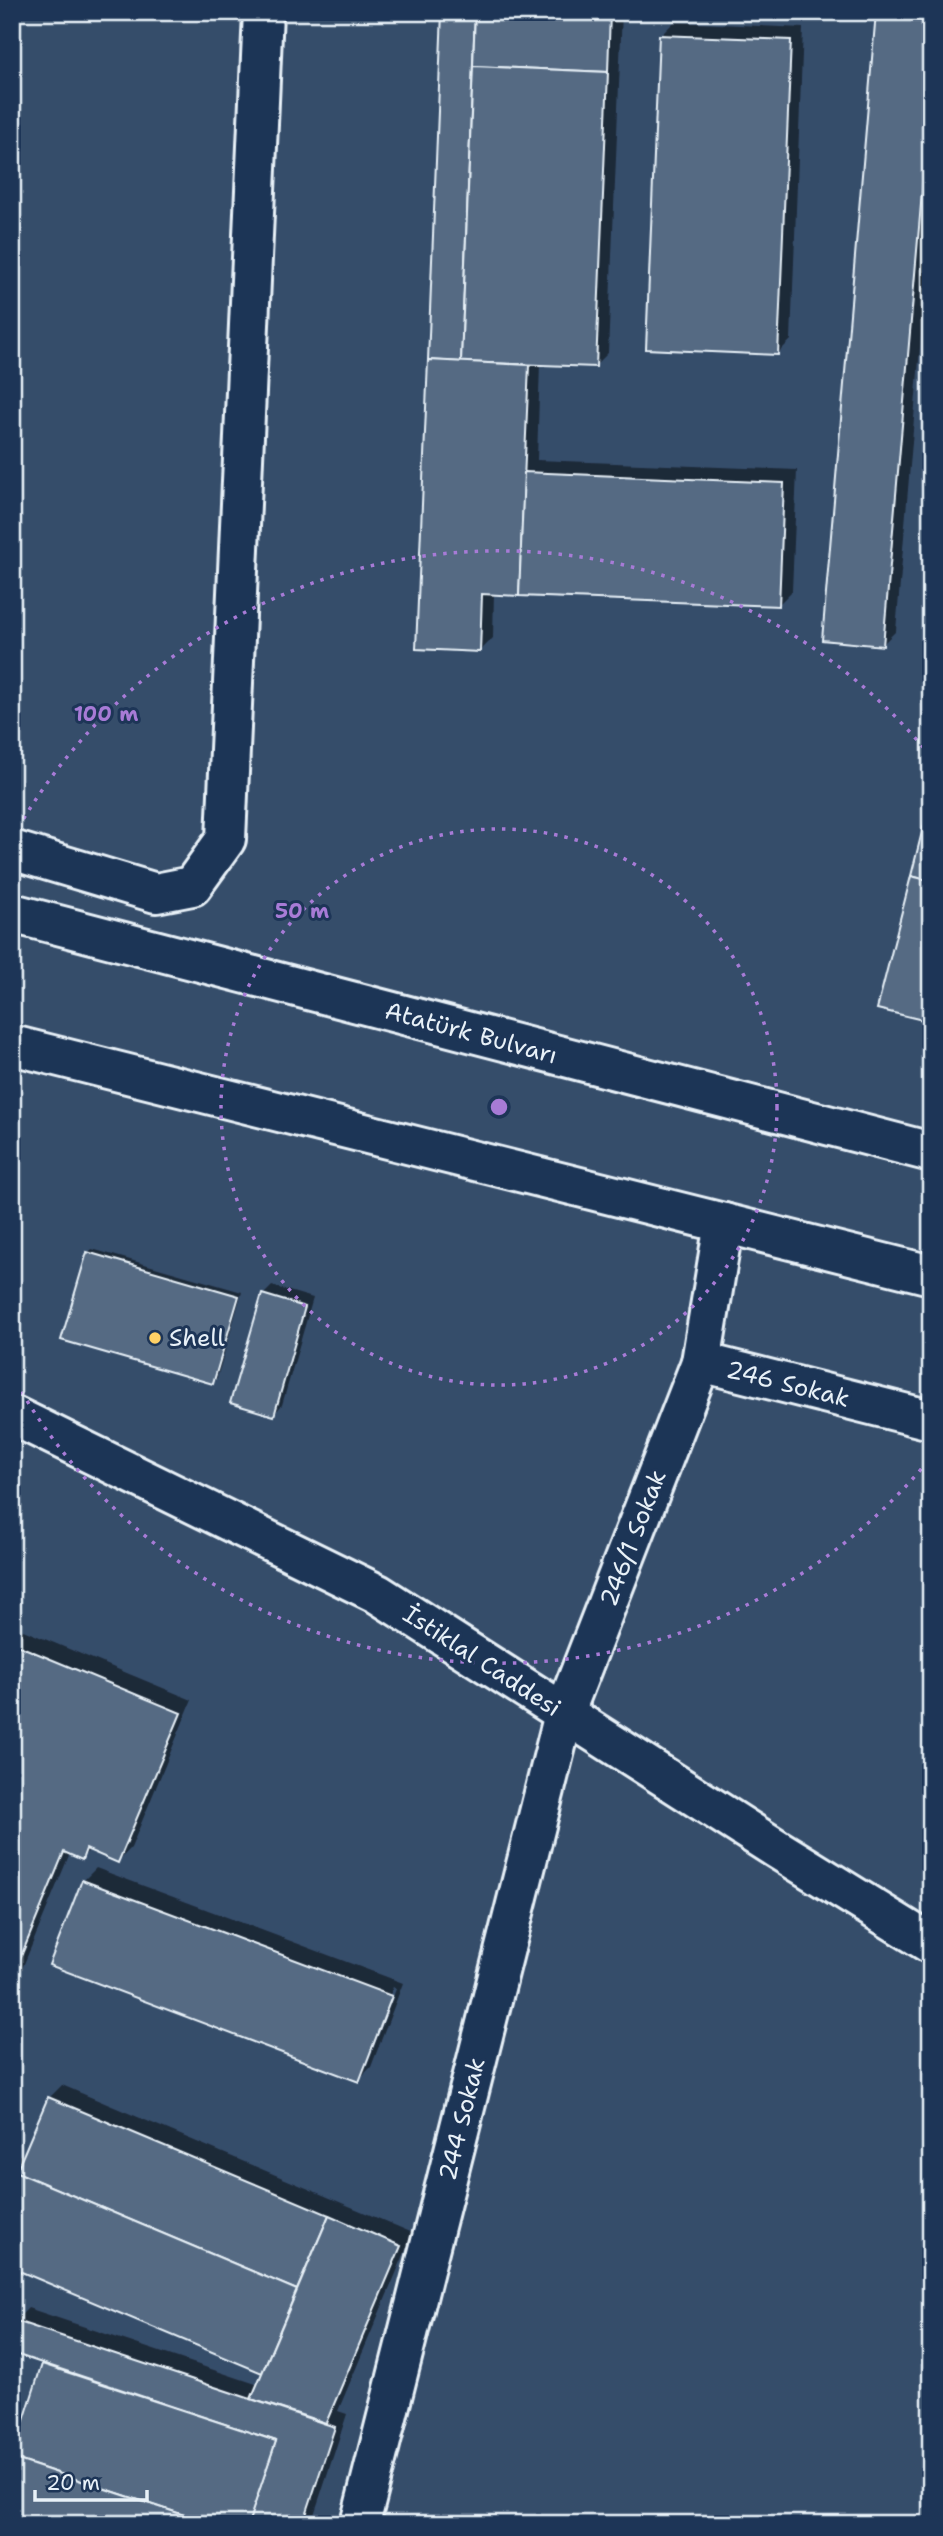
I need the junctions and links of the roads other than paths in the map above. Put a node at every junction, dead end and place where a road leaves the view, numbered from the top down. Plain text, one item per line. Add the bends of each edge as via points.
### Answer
1 (263, 12) edge
2 (12, 850) edge
3 (12, 913) edge
4 (12, 1045) edge
5 (931, 1152) edge
6 (724, 1223) junction
7 (931, 1275) edge
8 (701, 1362) junction
9 (12, 1415) edge
10 (931, 1420) edge
11 (565, 1714) junction
12 (931, 1944) edge
13 (360, 2524) edge

1 - 2 street via 226,839 192,886 156,893
3 - 5 street, Atatürk Bulvarı
4 - 6 street
6 - 7 street
6 - 8 street, 246 Sokak
8 - 10 street, 246 Sokak
8 - 11 street, 246/1 Sokak
9 - 11 street, İstiklal Caddesi via 378,1594
11 - 12 street, İstiklal Caddesi
11 - 13 street, 244 Sokak

